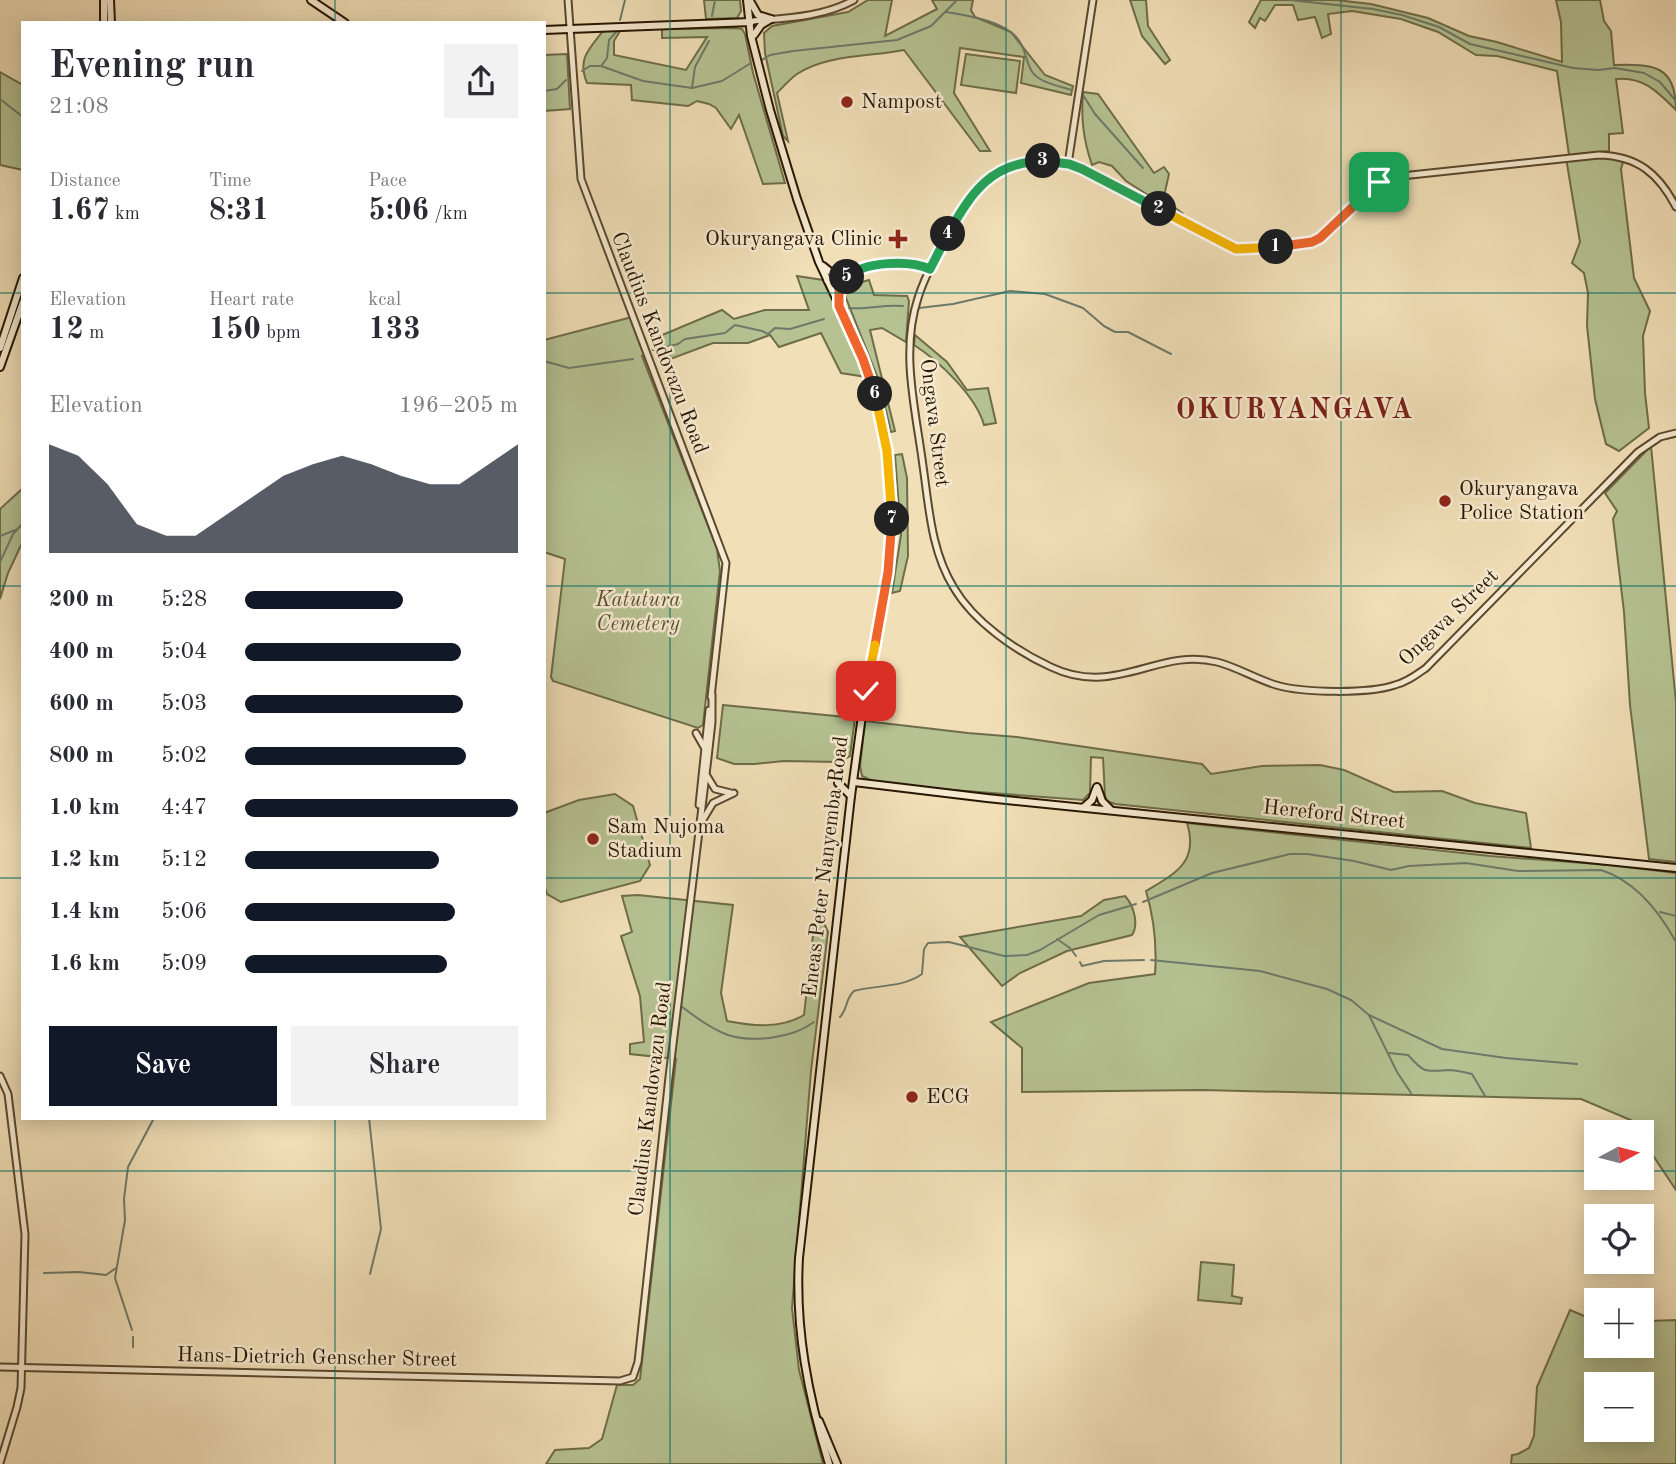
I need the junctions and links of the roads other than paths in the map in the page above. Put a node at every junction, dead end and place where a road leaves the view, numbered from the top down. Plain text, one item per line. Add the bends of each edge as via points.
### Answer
1 (104, 0) edge
2 (110, 0) edge
3 (311, 0) edge
4 (568, 0) edge
5 (749, 0) edge
6 (854, 0) edge
7 (1093, 0) edge
8 (771, 19) junction
9 (104, 21) edge
10 (111, 21) edge
11 (342, 21) edge
12 (751, 22) junction
13 (570, 29) junction
14 (546, 30) edge
15 (754, 35) junction
16 (755, 49) junction
17 (1069, 164) junction
18 (1676, 208) edge
19 (819, 262) junction
20 (930, 269) junction
21 (851, 273) junction
22 (827, 281) junction
23 (21, 284) edge
24 (839, 306) junction
25 (21, 308) edge
26 (0, 348) edge
27 (0, 367) edge
28 (1676, 433) edge
29 (712, 694) junction
30 (708, 722) junction
31 (705, 750) junction
32 (706, 773) junction
33 (854, 782) junction
34 (838, 783) dead end
35 (851, 796) junction
36 (1084, 807) junction
37 (1120, 811) junction
38 (699, 822) junction
39 (697, 835) junction
40 (1676, 868) edge
41 (0, 1076) edge
42 (0, 1367) edge
43 (23, 1367) junction
44 (632, 1378) joint
45 (816, 1416) junction
46 (0, 1463) edge
47 (829, 1464) edge
48 (836, 1464) edge

1 - 9 main road
2 - 10 main road
3 - 11 main road
4 - 13 street, Claudius Kandovazu Road
5 - 8 main road via 758,15
5 - 12 main road, Eneas Peter Nanyemba Road
6 - 8 street via 829,11
7 - 17 street
8 - 12 street
8 - 15 main road
12 - 13 main road
12 - 15 main road, Eneas Peter Nanyemba Road
12 - 16 main road, Eneas Peter Nanyemba Road
13 - 14 main road
13 - 29 street, Claudius Kandovazu Road via 583,188 726,563
15 - 16 main road, Eneas Peter Nanyemba Road
16 - 19 main road, Eneas Peter Nanyemba Road via 780,146
17 - 18 street, Ongava Street via 1236,249 1249,250 1320,238 1368,190 1392,177 1599,155 1624,159 1650,172 1664,185
17 - 20 street, Ongava Street via 1028,162 1001,170 987,180 965,203
19 - 21 main road via 829,273
19 - 22 main road, Eneas Peter Nanyemba Road
20 - 21 street via 892,263
20 - 28 street, Ongava Street via 916,304 909,364 938,552 954,589 986,625 1040,662 1073,676 1116,677 1196,659 1296,689 1367,690 1401,683 1430,663 1638,452 1660,437
21 - 22 street
21 - 24 main road via 839,287
22 - 24 main road, Eneas Peter Nanyemba Road
23 - 26 main road
24 - 33 main road, Eneas Peter Nanyemba Road via 876,397 892,494 888,572
25 - 27 main road
29 - 30 street, Claudius Kandovazu Road
29 - 32 street, Claudius Kandovazu Road
30 - 31 street, Claudius Kandovazu Road
30 - 31 street via 696,732
31 - 38 street, Claudius Kandovazu Road
32 - 38 street, Claudius Kandovazu Road
32 - 39 street via 712,787 734,793 713,803
33 - 35 main road, Eneas Peter Nanyemba Road
33 - 36 main road, Hereford Street via 938,795
34 - 35 main road
35 - 45 main road, Eneas Peter Nanyemba Road via 799,1258 798,1320
36 - 37 main road, Hereford Street
36 - 37 main road via 1097,788 1105,806
37 - 40 main road, Hereford Street
38 - 39 street, Claudius Kandovazu Road
39 - 44 street, Claudius Kandovazu Road
41 - 43 street via 8,1094 24,1222
42 - 43 street, Hans-Dietrich Genscher Street
43 - 44 street, Hans-Dietrich Genscher Street
43 - 46 street
45 - 47 main road, Eneas Peter Nanyemba Road
45 - 48 main road, Eneas Peter Nanyemba Road

